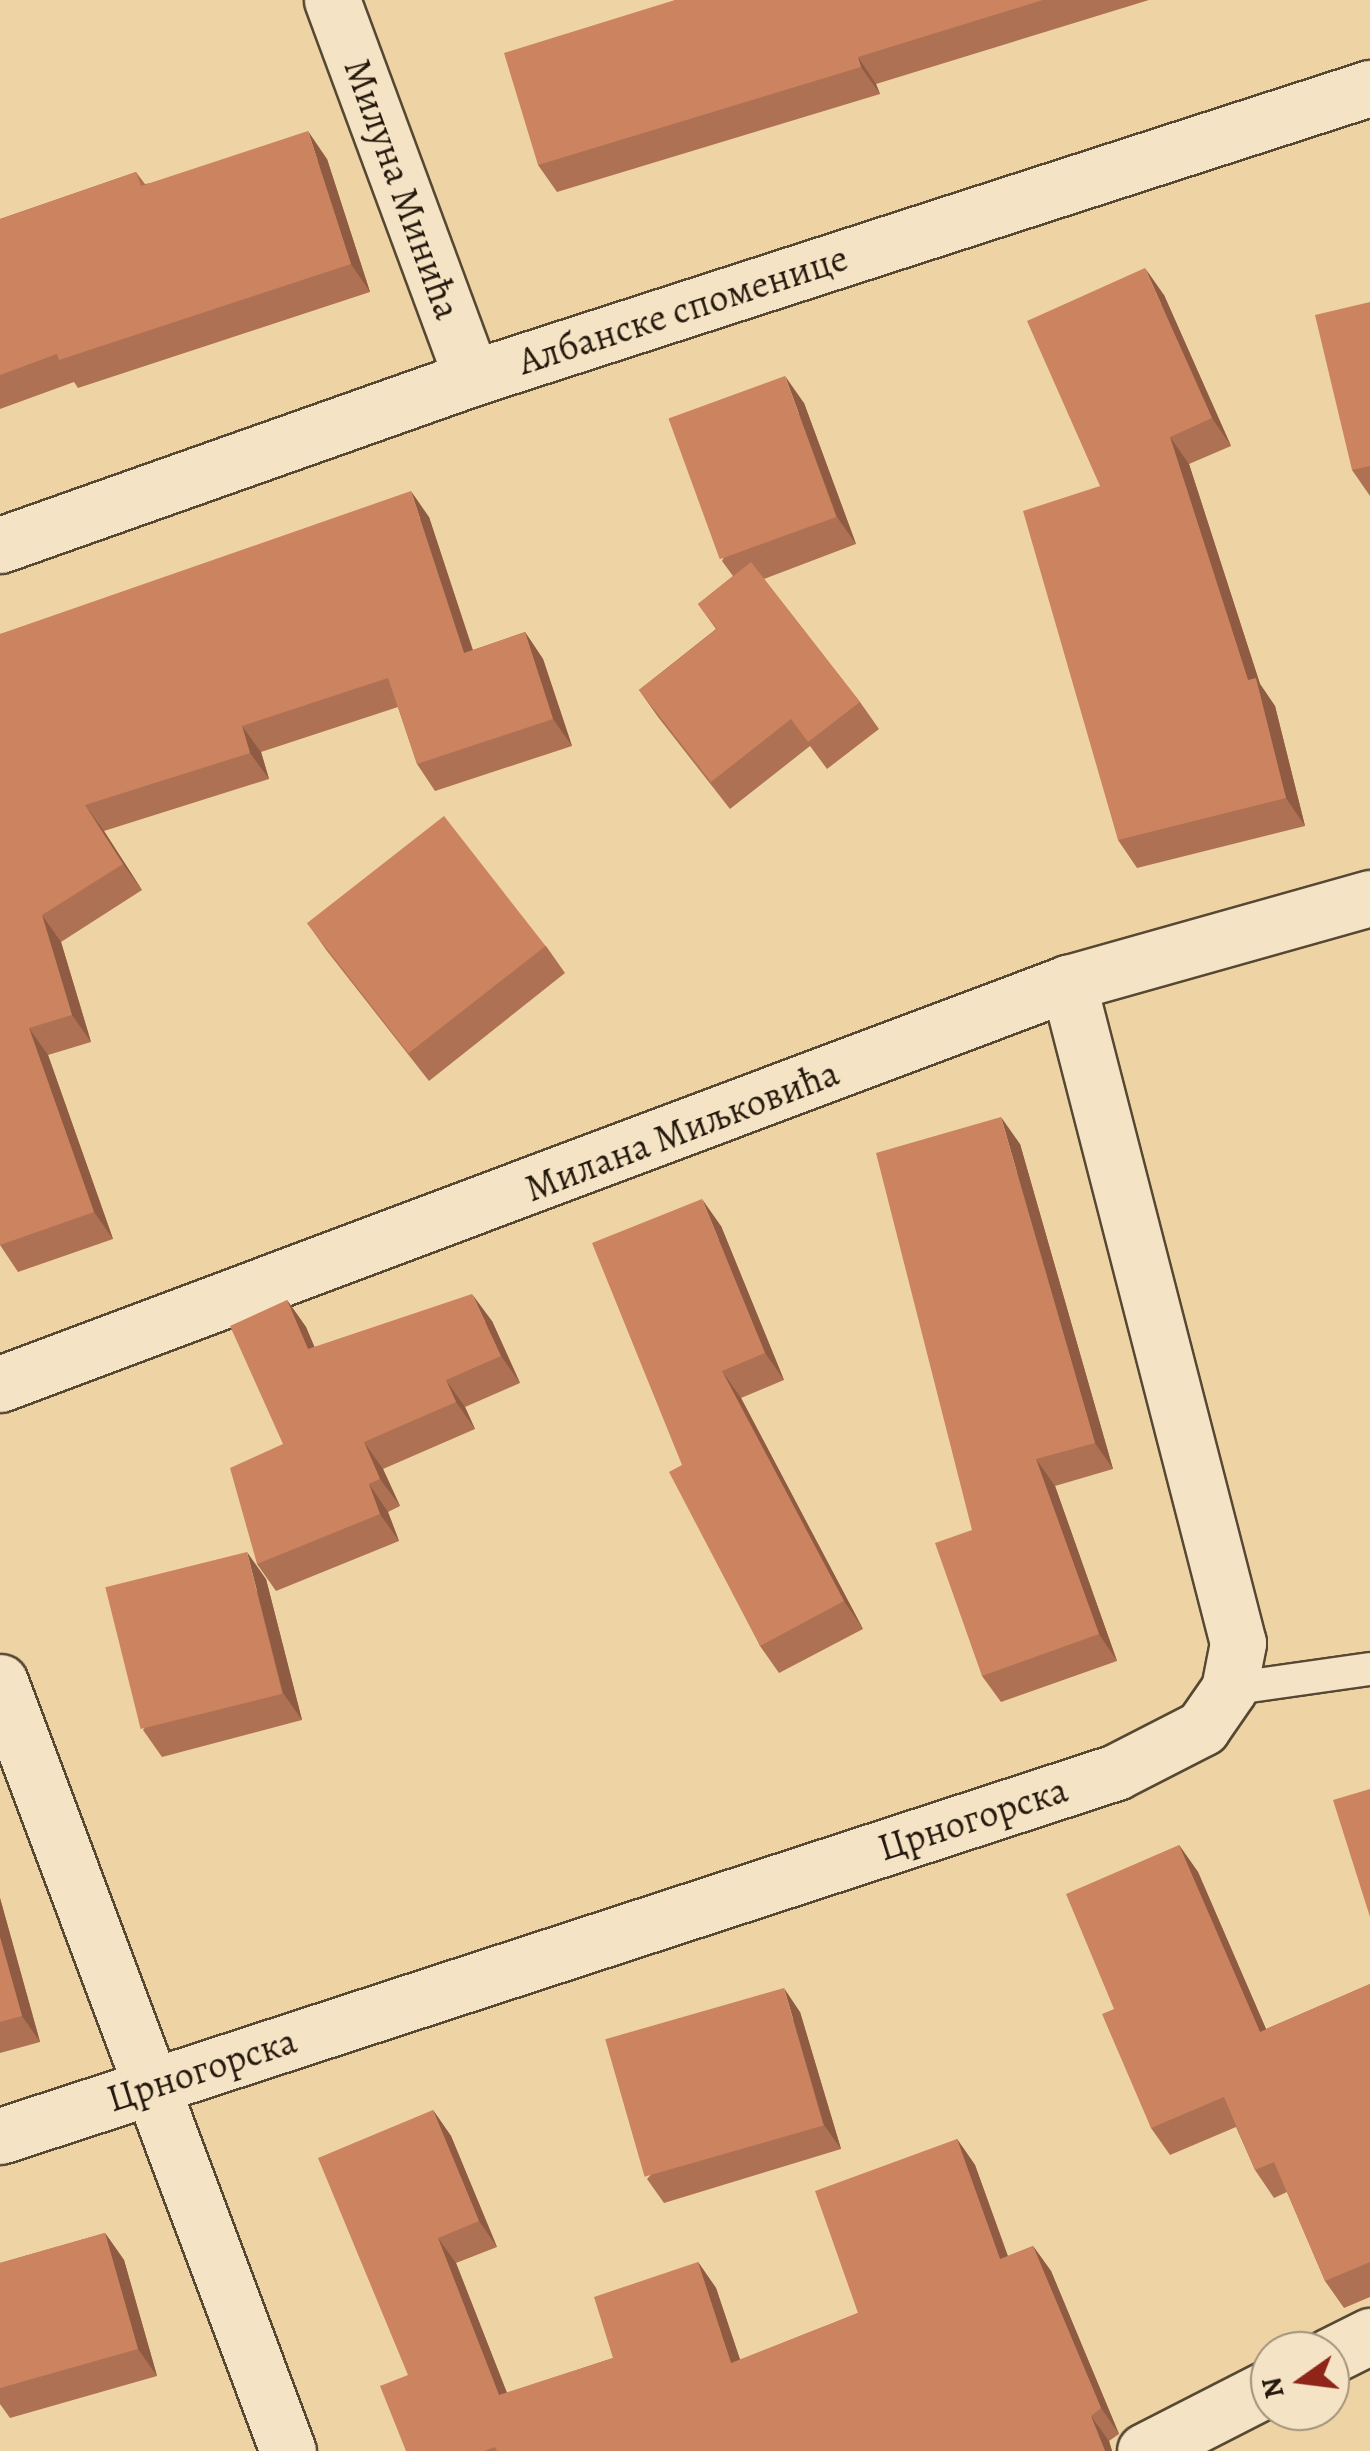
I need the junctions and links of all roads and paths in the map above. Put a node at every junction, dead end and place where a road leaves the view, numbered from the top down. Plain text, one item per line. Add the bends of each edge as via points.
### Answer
1 (332, 0) edge
2 (1370, 88) edge
3 (472, 378) junction
4 (0, 545) edge
5 (1370, 898) edge
6 (1068, 984) junction
7 (0, 1384) edge
8 (1370, 1669) edge
9 (0, 1682) edge
10 (1229, 1689) junction
11 (158, 2084) junction
12 (0, 2136) edge
13 (1250, 2397) edge
14 (288, 2451) edge
15 (1145, 2451) edge

1 - 3 street, Милуна Минића
2 - 3 street, Албанске споменице
3 - 4 street, Албанске споменице
5 - 6 street, Милана Миљковића
6 - 7 street, Милана Миљковића
6 - 10 street, Црногорска via 1228,1592 1238,1643
8 - 10 lane
9 - 11 street
10 - 11 street, Црногорска via 1202,1728 1116,1772
11 - 12 street, Црногорска
11 - 14 street
13 - 15 street

